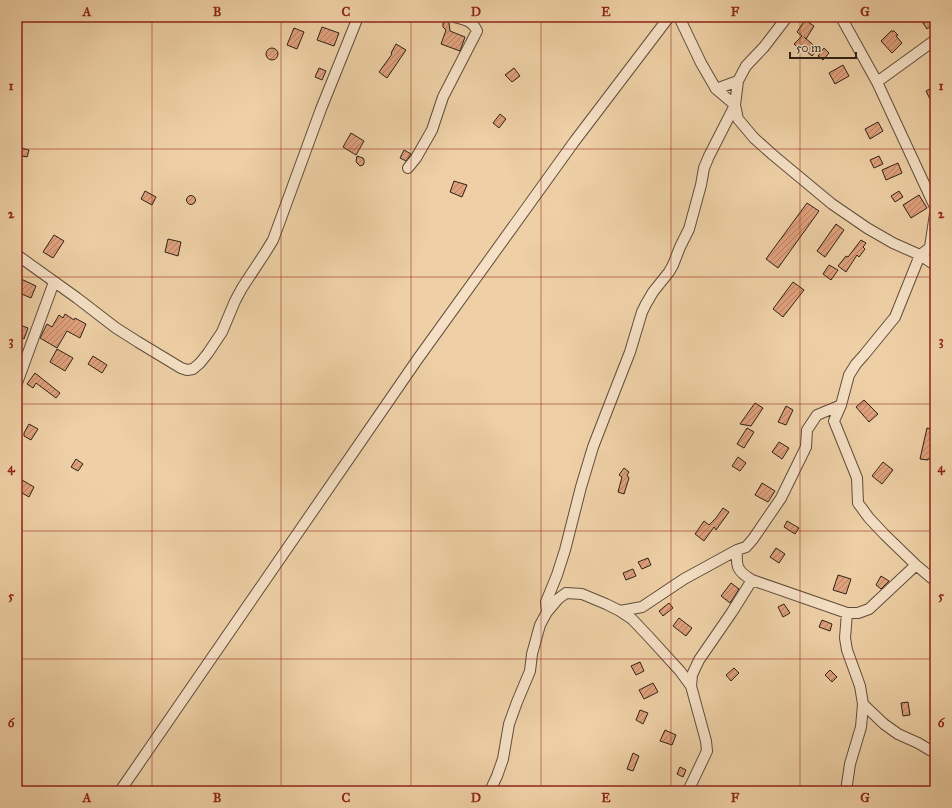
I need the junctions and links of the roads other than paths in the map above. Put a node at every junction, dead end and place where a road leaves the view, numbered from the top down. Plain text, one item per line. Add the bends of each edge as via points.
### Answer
1 (358, 17) edge
2 (454, 17) edge
3 (669, 17) edge
4 (679, 17) edge
5 (787, 17) edge
6 (841, 17) edge
7 (935, 40) edge
8 (738, 81) junction
9 (877, 82) junction
10 (716, 89) junction
11 (735, 105) junction
12 (408, 168) dead end
13 (935, 207) edge
14 (935, 214) edge
15 (932, 246) edge
16 (17, 255) edge
17 (920, 255) junction
18 (935, 265) edge
19 (54, 282) junction
20 (17, 383) edge
21 (841, 404) junction
22 (738, 550) junction
23 (916, 565) junction
24 (752, 580) junction
25 (935, 581) edge
26 (642, 607) junction
27 (620, 611) junction
28 (547, 612) junction
29 (847, 613) junction
30 (638, 625) junction
31 (691, 686) junction
32 (863, 704) junction
33 (935, 753) edge
34 (120, 791) edge
35 (490, 791) edge
36 (688, 791) edge
37 (846, 791) edge

1 - 19 street via 273,240 242,288 222,332 200,363 193,369 181,368 116,328
2 - 12 street via 468,21 477,31 443,97 432,130
3 - 34 street via 574,142 417,360
4 - 10 street
5 - 8 street via 746,66
6 - 9 street
7 - 9 street
8 - 10 street
8 - 11 street
9 - 13 street
10 - 11 street
11 - 17 street via 738,119 754,138 832,204 867,228
11 - 28 street via 704,168 689,230 669,272 653,292 642,312 630,352 593,447 558,576 546,602
14 - 15 street
15 - 17 street
16 - 19 street
17 - 18 street
17 - 21 street via 895,317 852,370
19 - 20 street
21 - 22 street via 818,415 807,430 806,448 781,498 753,539 746,547
21 - 23 street via 834,421 857,478 858,503 874,524
22 - 24 street via 739,570
22 - 26 street via 684,579
23 - 25 street
23 - 29 street via 869,609
24 - 29 street
24 - 31 street via 699,660 692,675
26 - 27 street
26 - 30 street
27 - 28 street via 582,594 566,593
27 - 30 street
28 - 35 street via 540,625 530,671 509,724 503,759
29 - 32 street via 847,650 860,686
30 - 31 street
31 - 36 street via 706,741 706,751
32 - 33 street via 898,734
32 - 37 street via 861,727 850,764

